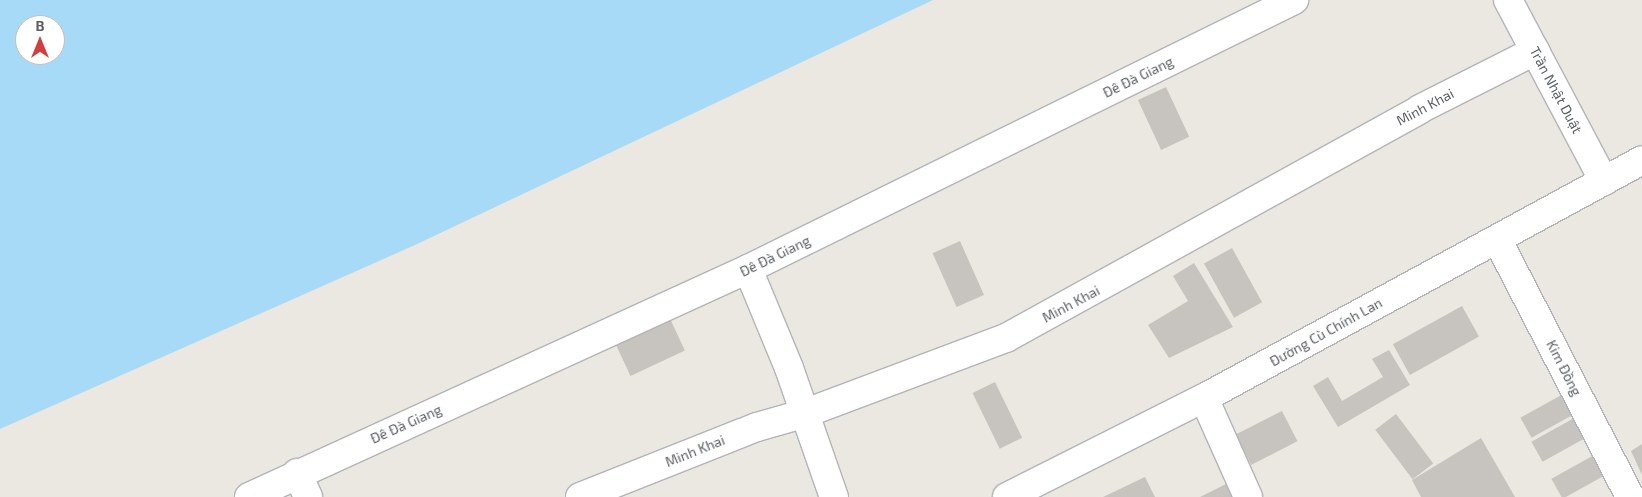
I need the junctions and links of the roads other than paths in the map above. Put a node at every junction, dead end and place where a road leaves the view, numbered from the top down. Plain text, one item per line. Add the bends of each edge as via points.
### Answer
1 (1294, 0) edge
2 (1508, 0) edge
3 (1535, 51) junction
4 (1642, 160) edge
5 (1604, 181) junction
6 (1497, 239) junction
7 (748, 269) junction
8 (1204, 398) junction
9 (806, 413) junction
10 (297, 473) junction
11 (249, 497) edge
12 (308, 497) edge
13 (580, 497) edge
14 (834, 497) edge
15 (1008, 497) edge
16 (1248, 497) edge
17 (1630, 497) edge

1 - 7 street, Đê Đà Giang
2 - 3 street, Trần Nhật Duật
3 - 5 street, Trần Nhật Duật
3 - 9 street, Minh Khai via 1420,109 1006,338
4 - 5 street, Đường Cù Chính Lan
5 - 6 street, Đường Cù Chính Lan
6 - 8 street, Đường Cù Chính Lan
6 - 17 street, Kim Đồng
7 - 9 street
7 - 10 street, Đê Đà Giang
8 - 15 street, Đường Cù Chính Lan
8 - 16 street
9 - 13 street, Minh Khai via 756,427
9 - 14 street
10 - 11 street, Đê Đà Giang
10 - 12 street

